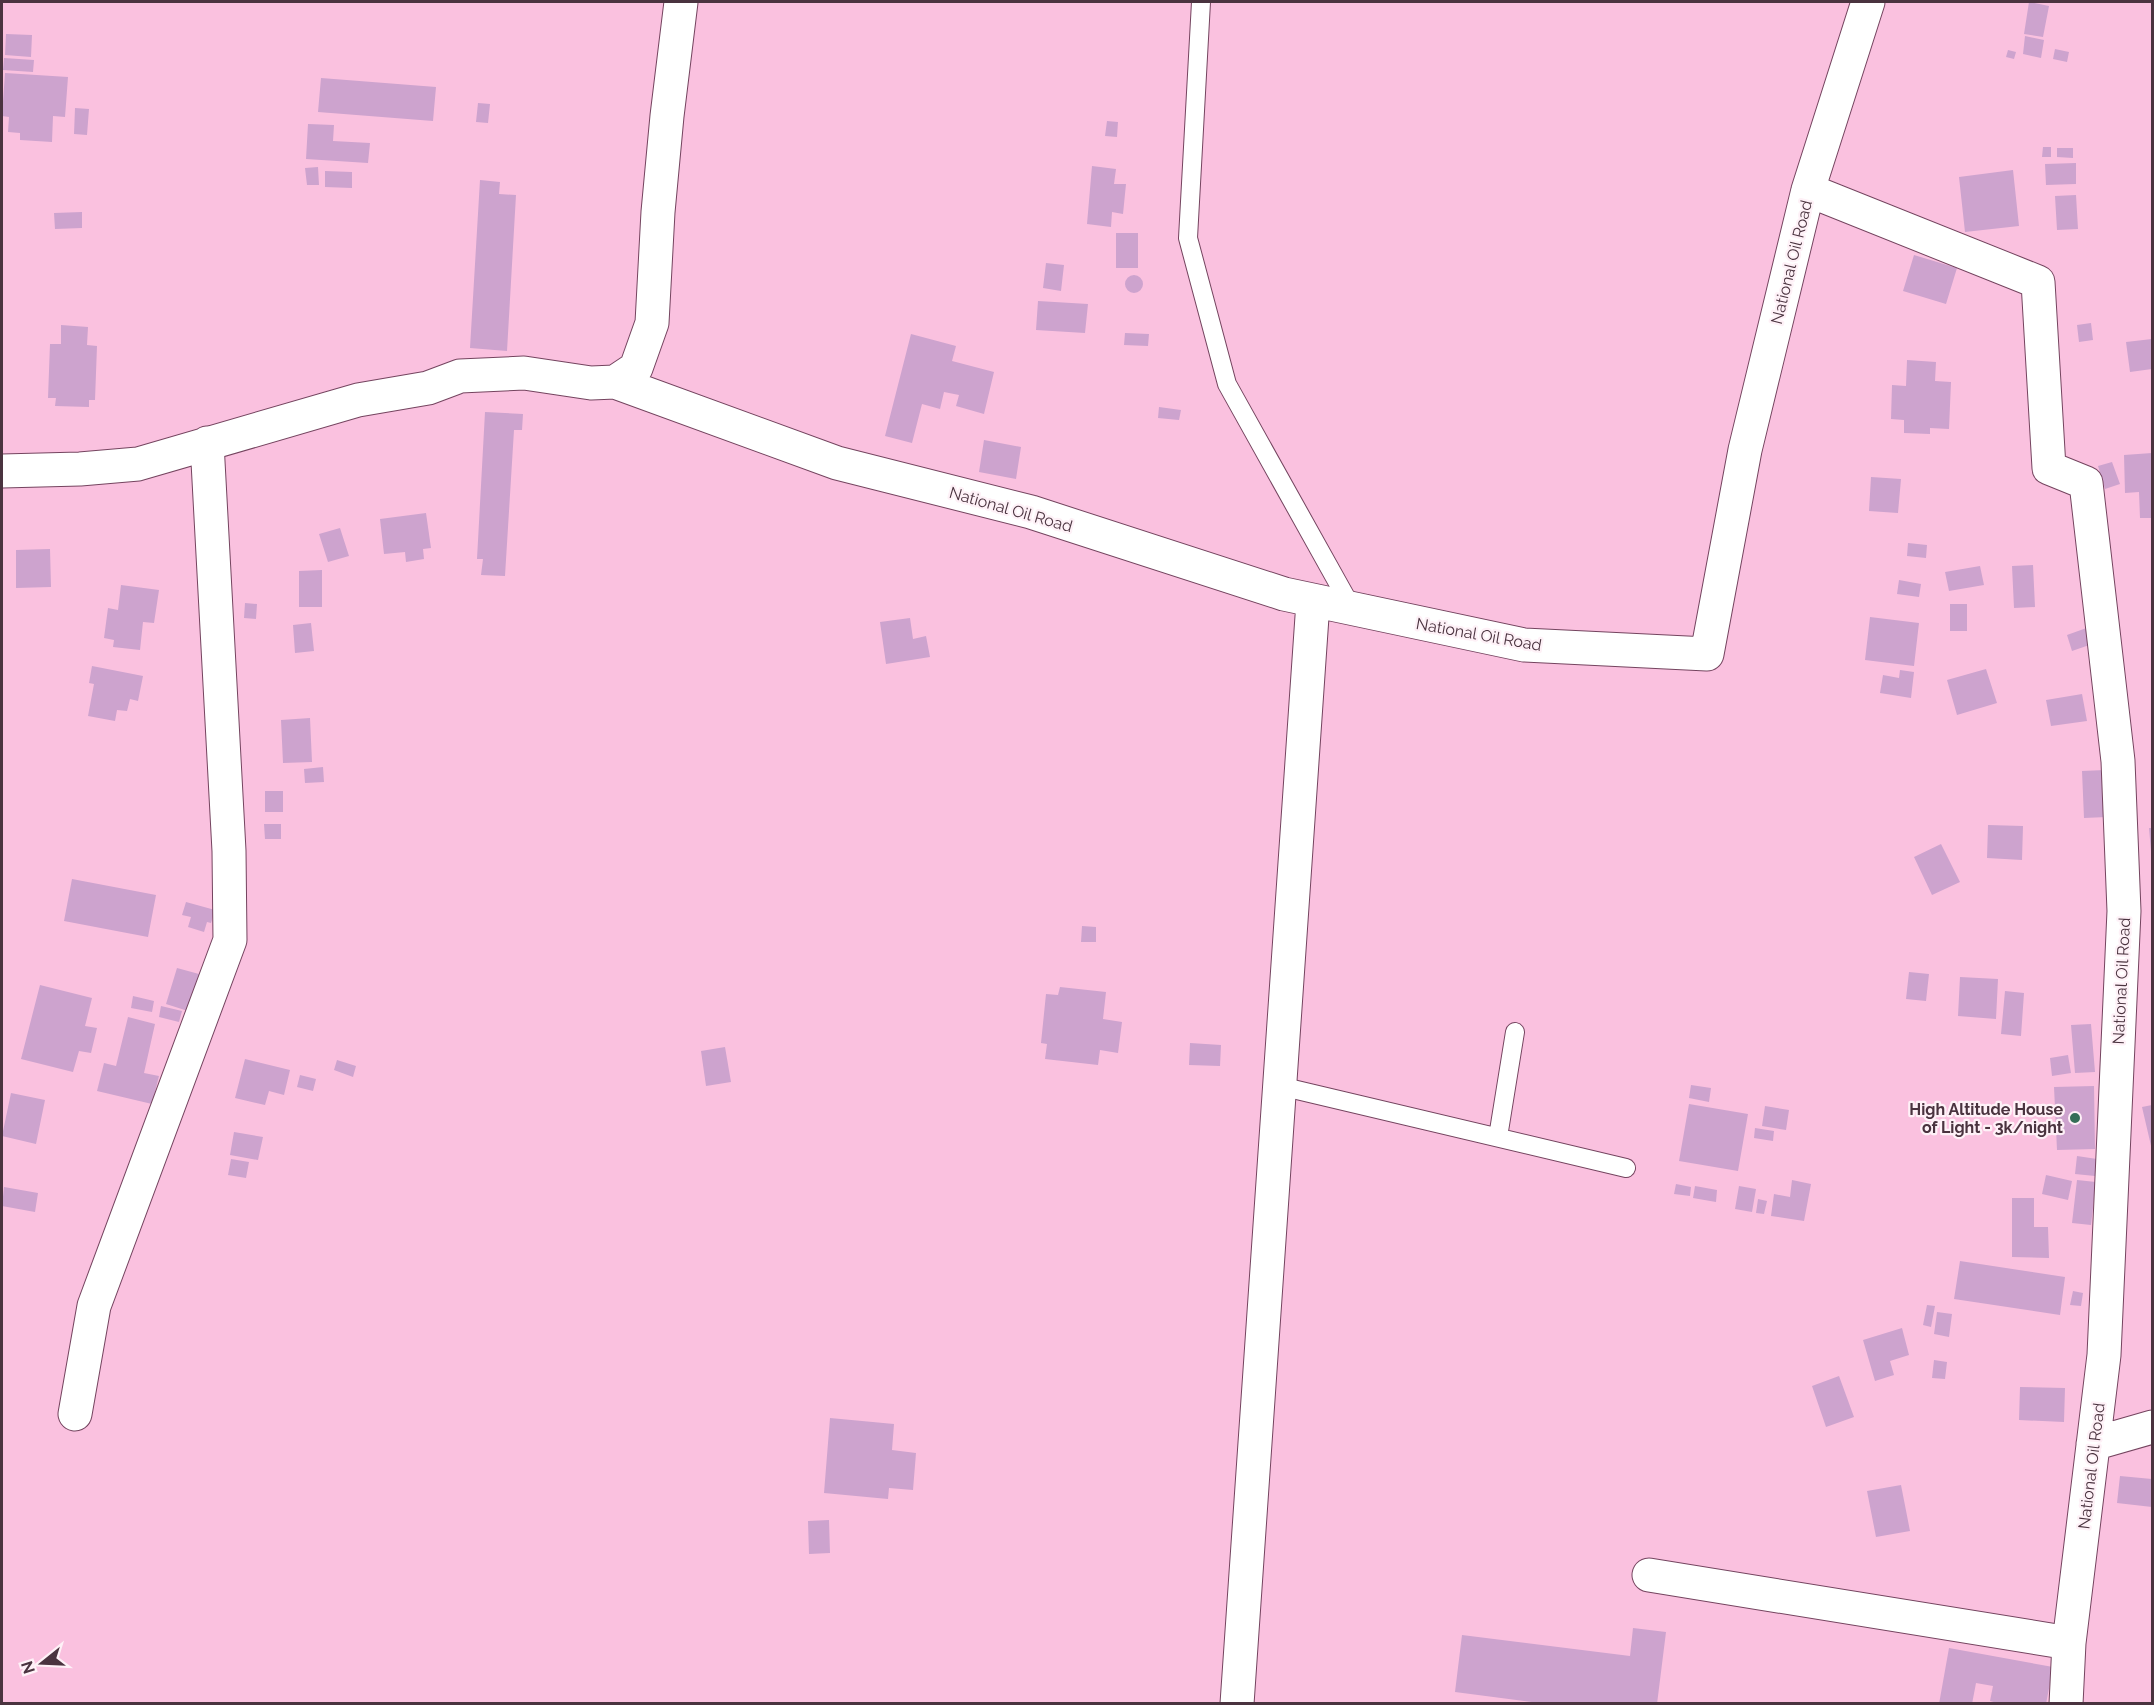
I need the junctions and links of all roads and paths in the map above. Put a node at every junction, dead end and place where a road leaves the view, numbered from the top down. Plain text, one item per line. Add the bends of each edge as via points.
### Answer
1 (681, 2) edge
2 (1201, 2) edge
3 (1868, 2) edge
4 (1808, 190) junction
5 (615, 382) junction
6 (207, 443) junction
7 (2, 471) edge
8 (1313, 602) junction
9 (1353, 610) junction
10 (1515, 1032) dead end
11 (1280, 1086) junction
12 (1498, 1137) junction
13 (1626, 1168) dead end
14 (75, 1414) dead end
15 (2152, 1427) edge
16 (2093, 1444) junction
17 (1649, 1575) dead end
18 (2069, 1643) junction
19 (1237, 1704) edge
20 (2066, 1704) edge

1 - 5 street via 658,212 652,323 636,368
2 - 9 lane via 1188,238 1227,384
3 - 4 street, National Oil Road
4 - 9 street, National Oil Road via 1745,450 1707,654 1524,645
4 - 16 street, National Oil Road via 2038,282 2049,468 2086,483 2118,761 2124,911 2104,1355
5 - 6 street via 591,383 524,372 460,376 428,388 358,399
5 - 8 street, National Oil Road via 837,463 1030,512
6 - 7 street via 138,464
6 - 14 street via 231,940 94,1306
8 - 9 street, National Oil Road
8 - 11 street
10 - 12 lane
11 - 12 lane
11 - 19 street
12 - 13 lane
15 - 16 street
16 - 18 street, National Oil Road
17 - 18 street
18 - 20 street, National Oil Road

